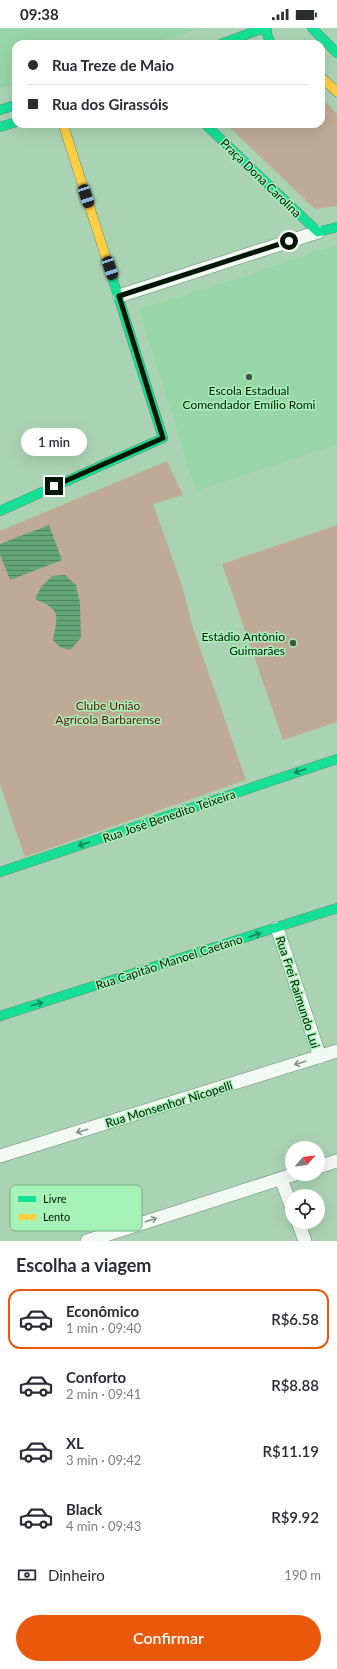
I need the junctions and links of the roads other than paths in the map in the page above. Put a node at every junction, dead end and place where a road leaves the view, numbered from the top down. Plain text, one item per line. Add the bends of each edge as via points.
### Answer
1 (265, 28) edge
2 (312, 28) edge
3 (232, 40) edge
4 (269, 40) edge
5 (309, 40) edge
6 (324, 40) edge
7 (325, 41) edge
8 (337, 53) edge
9 (325, 81) edge
10 (337, 92) edge
11 (12, 106) edge
12 (0, 110) edge
13 (12, 123) edge
14 (0, 127) edge
15 (64, 128) edge
16 (209, 128) edge
17 (337, 227) edge
18 (318, 232) junction
19 (119, 296) junction
20 (0, 511) edge
21 (337, 759) edge
22 (0, 872) edge
23 (337, 908) edge
24 (277, 928) junction
25 (0, 1016) edge
26 (337, 1051) edge
27 (320, 1057) junction
28 (0, 1156) edge
29 (337, 1160) edge
30 (325, 1164) edge
31 (285, 1178) edge
32 (281, 1179) junction
33 (285, 1190) edge
34 (142, 1223) edge
35 (301, 1229) edge
36 (118, 1231) edge
37 (87, 1241) edge
38 (305, 1241) edge

1 - 3 street
1 - 4 street
2 - 5 street
2 - 6 street
7 - 8 street
9 - 10 street
11 - 12 street
13 - 14 street
15 - 19 street
16 - 18 street, Praça Dona Carolina
17 - 18 street
18 - 19 street
19 - 20 street via 163,438
21 -> 22 street, Rua José Benedito Teixeira
23 - 24 street, Rua Capitão Manoel Caetano
25 -> 24 street, Rua Capitão Manoel Caetano
24 - 27 street, Rua Frei Raimundo Lui
26 - 27 street, Rua Monsenhor Nicopelli
27 -> 28 street, Rua Monsenhor Nicopelli
29 - 30 street
31 - 32 street
32 - 33 street
34 -> 32 street
35 - 38 street
37 -> 36 street

